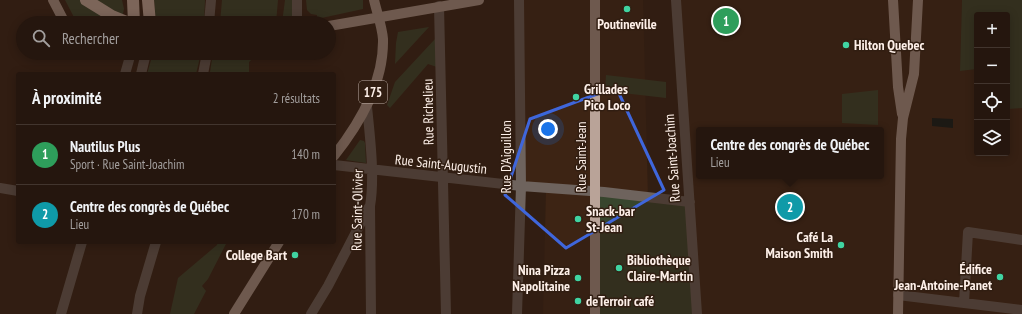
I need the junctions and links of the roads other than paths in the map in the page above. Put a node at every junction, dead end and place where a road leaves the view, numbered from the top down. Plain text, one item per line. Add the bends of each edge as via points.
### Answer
1 (53, 0) edge
2 (86, 0) edge
3 (132, 0) edge
4 (148, 0) edge
5 (211, 0) edge
6 (297, 0) edge
7 (374, 0) edge
8 (479, 0) edge
9 (519, 0) edge
10 (595, 0) edge
11 (676, 0) edge
12 (893, 0) edge
13 (918, 0) edge
14 (439, 6) junction
15 (61, 16) edge
16 (112, 16) edge
17 (133, 16) edge
18 (149, 16) edge
19 (210, 16) edge
20 (297, 16) edge
21 (378, 18) junction
22 (336, 25) edge
23 (129, 60) edge
24 (144, 60) edge
25 (206, 60) edge
26 (126, 72) edge
27 (141, 72) edge
28 (203, 72) edge
29 (367, 107) junction
30 (903, 118) junction
31 (336, 153) edge
32 (336, 165) edge
33 (372, 170) junction
34 (444, 178) junction
35 (520, 186) junction
36 (0, 188) edge
37 (16, 191) edge
38 (595, 192) junction
39 (690, 202) junction
40 (370, 206) junction
41 (1022, 240) edge
42 (81, 244) edge
43 (155, 244) edge
44 (278, 244) edge
45 (898, 295) junction
46 (964, 303) junction
47 (1022, 310) edge
48 (61, 314) edge
49 (138, 314) edge
50 (234, 314) edge
51 (311, 314) edge
52 (370, 314) edge
53 (446, 314) edge
54 (517, 314) edge
55 (595, 314) edge
56 (697, 314) edge
57 (898, 314) edge

1 - 15 main road
2 - 16 highway
3 - 17 highway
4 - 18 highway
5 - 19 street
6 - 20 street
7 - 21 main road, 175
8 - 14 main road
9 - 35 street, Rue D'Aiguillon
10 - 38 main road, Rue Saint-Jean
11 - 39 street, Rue Saint-Joachim
12 - 30 main road via 897,80
13 - 30 main road via 914,74
14 - 21 main road
14 - 34 street, Rue Richelieu
21 - 22 main road
21 - 29 main road, 175 via 383,39 381,64
23 - 26 street
24 - 27 street
25 - 28 street
29 - 31 main road, 175
29 - 33 street, Rue Saint-Olivier
30 - 45 main road
32 - 33 street, Rue Saint-Augustin
33 - 34 street, Rue Saint-Augustin
33 - 40 street, Rue Saint-Olivier
34 - 35 street, Rue Saint-Augustin
34 - 53 street, Rue Richelieu
35 - 38 street, Rue Saint-Augustin
35 - 54 street, Rue D'Aiguillon
36 - 37 street
38 - 39 street, Rue Saint-Augustin
38 - 55 main road, Rue Saint-Jean
39 - 56 street, Rue Saint-Joachim
40 - 51 street
40 - 52 street, Rue Saint-Olivier
41 - 46 street via 968,232
42 - 48 street
43 - 49 street via 140,296
44 - 50 main road
45 - 46 street
45 - 57 main road
46 - 47 street

